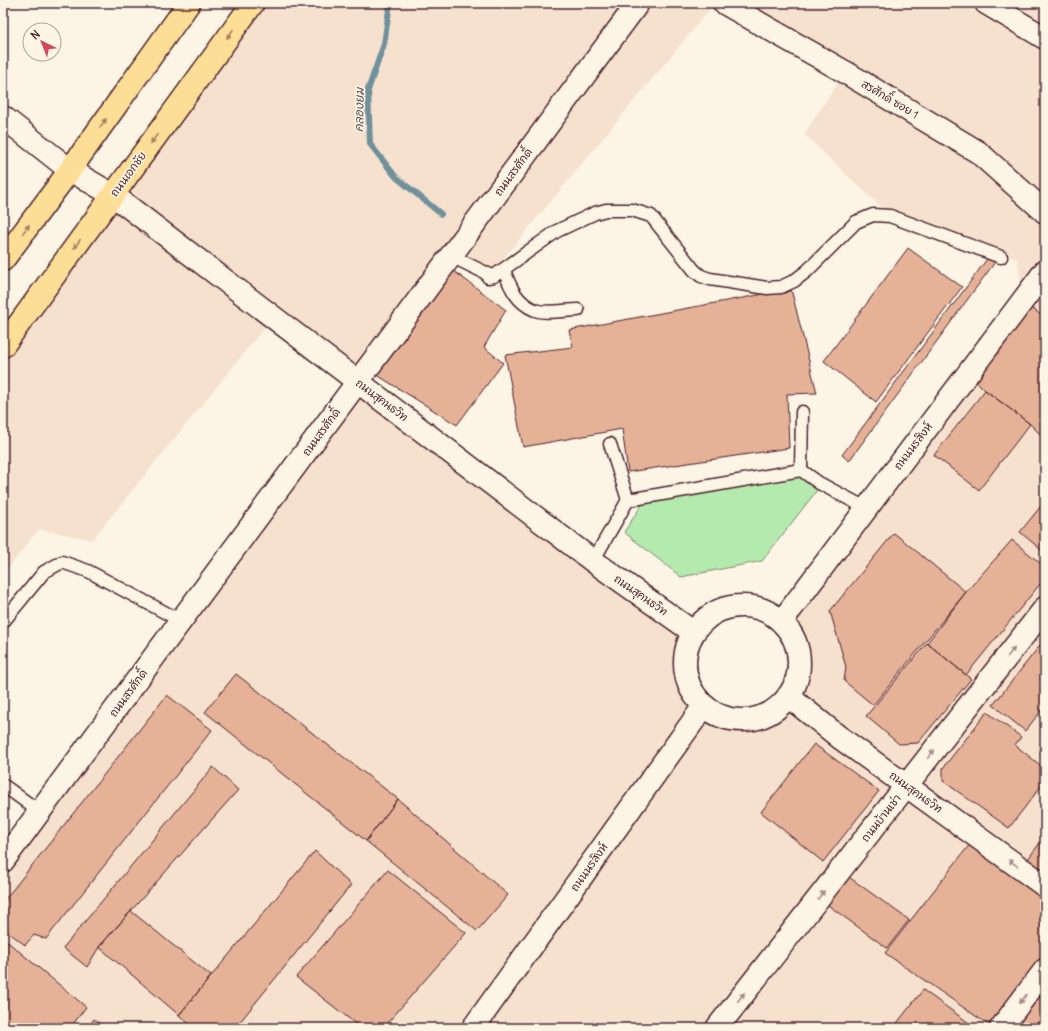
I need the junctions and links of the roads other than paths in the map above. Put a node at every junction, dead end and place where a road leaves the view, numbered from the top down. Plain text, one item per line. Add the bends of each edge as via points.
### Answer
1 (189, 3) edge
2 (253, 3) edge
3 (638, 3) edge
4 (724, 3) edge
5 (986, 3) edge
6 (1045, 38) edge
7 (3, 118) edge
8 (70, 170) junction
9 (113, 195) junction
10 (1045, 212) edge
11 (451, 256) junction
12 (1001, 257) dead end
13 (3, 260) edge
14 (504, 270) junction
15 (1045, 271) edge
16 (578, 310) dead end
17 (3, 346) edge
18 (358, 381) junction
19 (802, 412) dead end
20 (610, 444) dead end
21 (801, 470) junction
22 (628, 500) junction
23 (866, 508) junction
24 (593, 561) junction
25 (1045, 608) edge
26 (181, 621) junction
27 (782, 621) junction
28 (3, 622) edge
29 (693, 632) junction
30 (788, 696) junction
31 (704, 706) junction
32 (3, 785) edge
33 (907, 785) junction
34 (40, 812) junction
35 (3, 862) edge
36 (1045, 886) edge
37 (1045, 970) edge
38 (478, 1026) edge
39 (717, 1028) edge
40 (1001, 1028) edge

8 -> 1 main road
2 -> 9 main road, ถนนเอกชัย
3 - 11 street, ถนนสรศักดิ์
4 - 10 street, สรศักดิ์ ซอย 1 via 978,152
5 - 6 street
7 - 8 street, ถนนสุคนธวิท
8 - 9 street, ถนนสุคนธวิท
13 -> 8 main road
9 -> 17 main road, ถนนเอกชัย
9 - 18 street, ถนนสุคนธวิท
11 - 14 lane via 490,275 488,277
11 - 18 street, ถนนสรศักดิ์
12 - 14 lane via 890,216 873,215 856,222 794,281 781,287 767,288 701,276 651,216 632,210 606,210 557,231
14 - 16 lane via 510,289 535,311
15 - 23 street, ถนนนรสิงห์
18 - 24 street, ถนนสุคนธวิท
18 - 26 street, ถนนสรศักดิ์
19 - 21 lane
20 - 22 lane
21 - 22 lane
21 - 23 lane via 819,483
22 - 24 lane
23 - 27 street, ถนนนรสิงห์
24 - 29 street, ถนนสุคนธวิท
33 -> 25 street, ถนนบ้านเช่า
26 - 28 lane via 88,571 62,562 44,572
26 - 34 street, ถนนสรศักดิ์
27 - 29 street via 768,611 752,606 735,605 719,610 704,619
27 - 30 street via 796,644 799,658 795,684
29 - 31 street via 684,656 684,670 693,694
30 - 31 street via 765,715 750,719 734,720 719,716
30 - 33 street, ถนนสุคนธวิท via 839,737
31 - 38 street, ถนนนรสิงห์
32 - 34 lane
36 -> 33 street, ถนนสุคนธวิท
39 -> 33 street, ถนนบ้านเช่า
34 - 35 street, ถนนสรศักดิ์
37 -> 40 street

